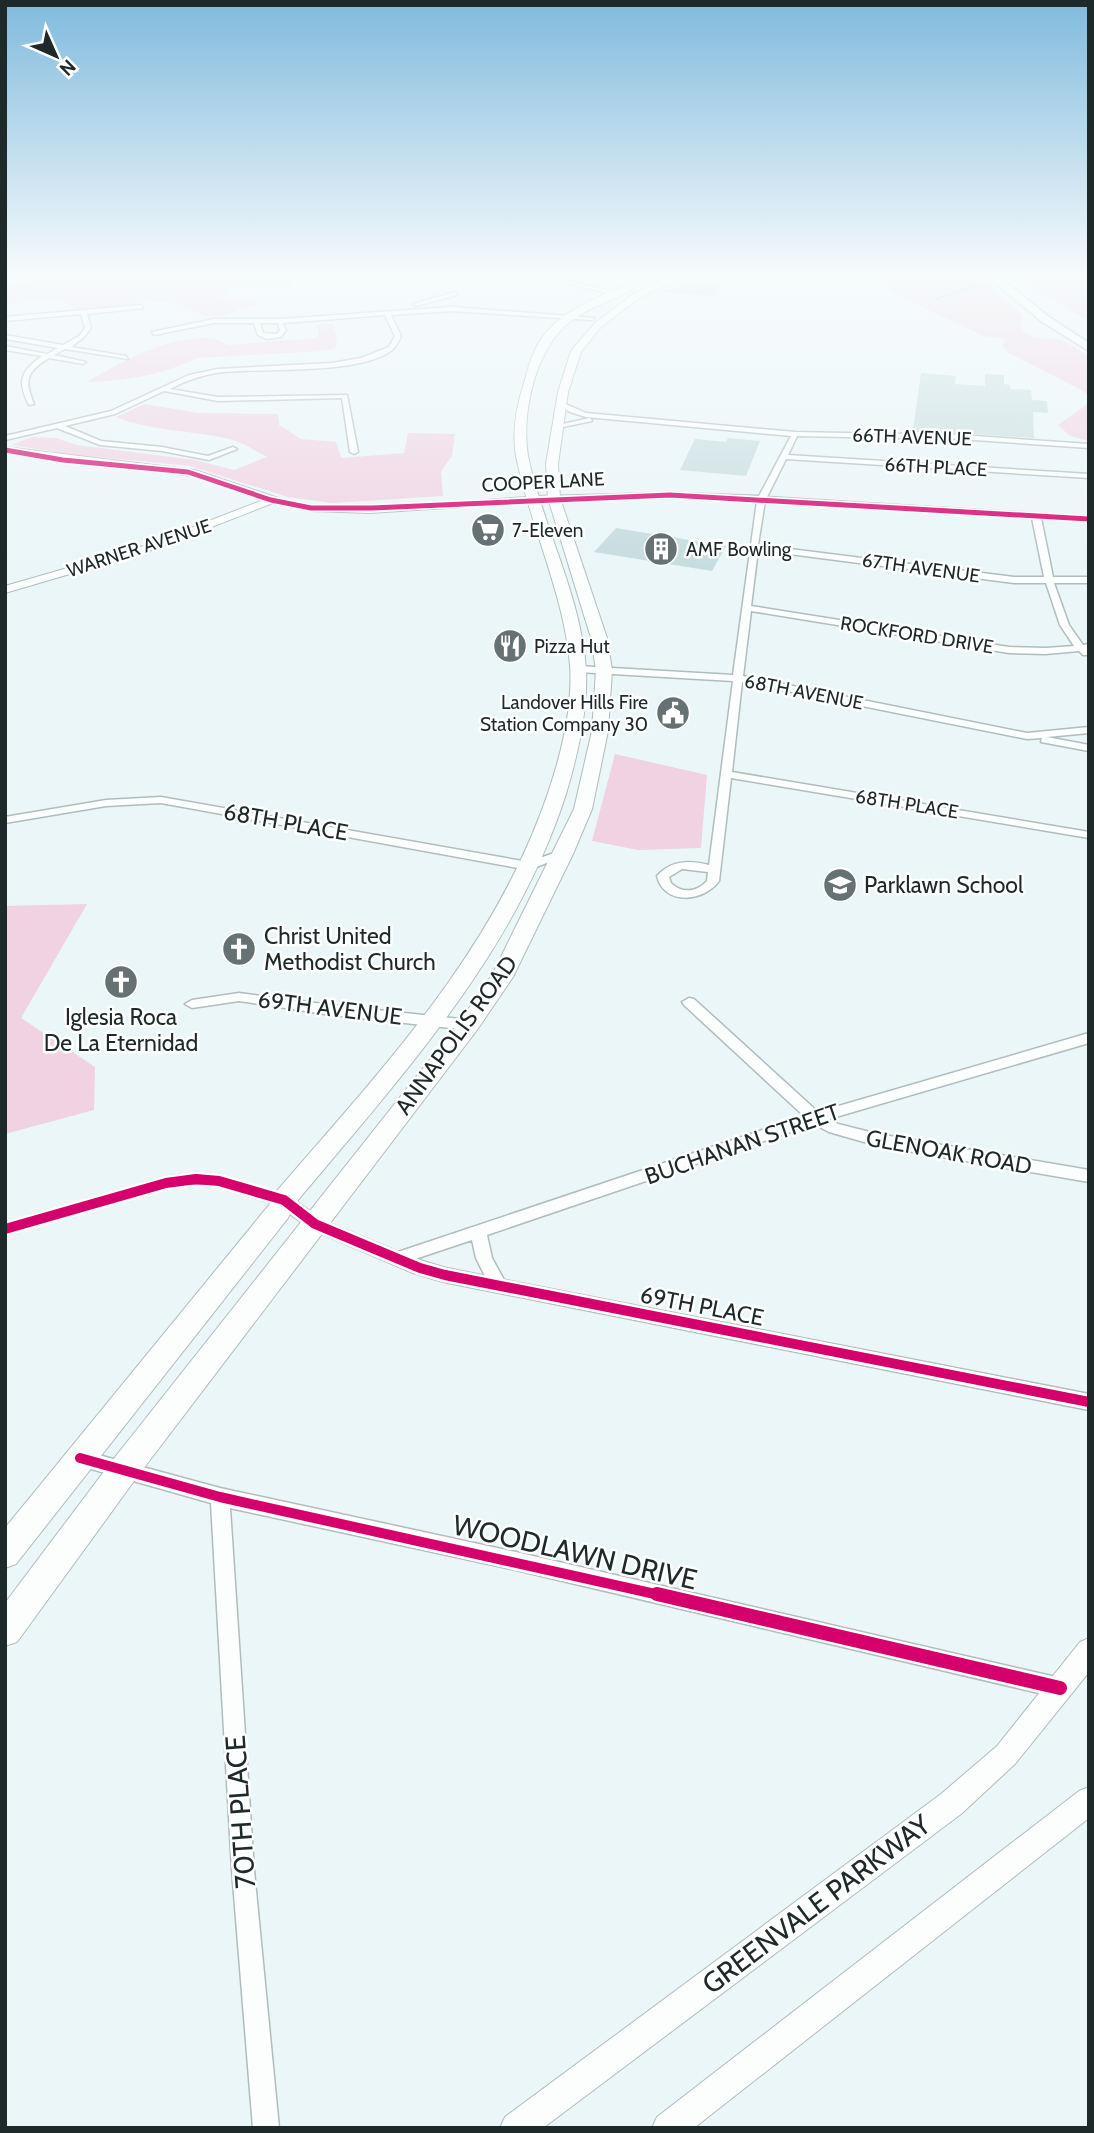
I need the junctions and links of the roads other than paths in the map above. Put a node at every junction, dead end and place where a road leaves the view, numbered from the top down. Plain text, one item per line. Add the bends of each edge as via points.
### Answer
1 (21, 371) edge
2 (227, 371) edge
3 (534, 371) edge
4 (570, 371) edge
5 (15, 376) dead end
6 (161, 389) junction
7 (16, 391) dead end
8 (30, 404) dead end
9 (561, 404) junction
10 (56, 425) junction
11 (558, 426) junction
12 (735, 429) junction
13 (795, 434) junction
14 (5, 438) edge
15 (1089, 446) edge
16 (233, 449) dead end
17 (5, 450) edge
18 (354, 452) dead end
19 (784, 457) junction
20 (1089, 476) edge
21 (555, 498) junction
22 (762, 498) junction
23 (534, 499) junction
24 (271, 500) junction
25 (1036, 516) junction
26 (1089, 519) edge
27 (754, 547) junction
28 (1089, 580) edge
29 (1050, 581) junction
30 (5, 590) edge
31 (746, 608) junction
32 (1086, 651) edge
33 (578, 669) junction
34 (604, 670) junction
35 (737, 678) junction
36 (1089, 730) edge
37 (1027, 736) junction
38 (1089, 748) edge
39 (726, 775) junction
40 (5, 820) edge
41 (1089, 835) edge
42 (564, 854) junction
43 (530, 866) junction
44 (714, 870) dead end
45 (689, 1002) dead end
46 (192, 1004) dead end
47 (431, 1021) junction
48 (469, 1025) junction
49 (1089, 1038) edge
50 (815, 1118) junction
51 (1089, 1176) edge
52 (284, 1200) junction
53 (315, 1224) junction
54 (5, 1229) edge
55 (478, 1232) junction
56 (399, 1258) junction
57 (498, 1285) junction
58 (1089, 1402) edge
59 (80, 1458) junction
60 (122, 1471) junction
61 (220, 1497) junction
62 (5, 1553) edge
63 (5, 1630) edge
64 (1089, 1651) edge
65 (1060, 1688) junction
66 (1089, 1801) edge
67 (670, 2127) edge
68 (266, 2128) edge
69 (516, 2128) edge

1 - 5 street
2 - 6 street via 191,376
3 - 23 main road, ANNAPOLIS ROAD via 520,438
4 - 9 main road, ANNAPOLIS ROAD
6 - 10 street via 113,413
6 - 18 street via 218,399 345,396
7 - 8 street
9 - 11 main road, ANNAPOLIS ROAD
9 - 12 street, 66TH AVENUE via 586,415
10 - 14 street
10 - 16 street via 100,443 209,458
11 - 12 street, 66TH AVENUE via 588,420
11 - 21 main road, ANNAPOLIS ROAD via 552,464
12 - 13 street, 66TH AVENUE
13 - 15 street, 66TH AVENUE via 916,434
13 - 19 street
17 - 24 street, COOPER LANE via 188,472
19 - 20 street, 66TH PLACE
19 - 22 street
21 - 22 street, COOPER LANE
21 - 23 street, COOPER LANE
21 - 34 main road, ANNAPOLIS ROAD via 599,638
22 - 25 street, COOPER LANE
22 - 27 street
23 - 24 street, COOPER LANE via 346,509
23 - 33 main road, ANNAPOLIS ROAD via 570,618
24 - 30 street, WARNER AVENUE via 151,547
25 - 26 street, COOPER LANE
25 - 29 street
27 - 29 street, 67TH AVENUE
27 - 31 street
28 - 29 street, 67TH AVENUE
29 - 32 street via 1068,630
31 - 32 street, ROCKFORD DRIVE via 1009,650
31 - 35 street
33 - 34 street, 68TH AVENUE
33 - 43 main road, ANNAPOLIS ROAD via 563,774
34 - 35 street, 68TH AVENUE
34 - 42 main road, ANNAPOLIS ROAD via 596,757 583,808
35 - 37 street, 68TH AVENUE
35 - 39 street
36 - 37 street, 68TH AVENUE
37 - 38 street, 68TH AVENUE
39 - 41 street, 68TH PLACE
39 - 44 street
40 - 43 street, 68TH PLACE via 106,803 161,800
42 - 43 street, 68TH PLACE
42 - 48 main road, ANNAPOLIS ROAD via 524,938
43 - 47 main road, ANNAPOLIS ROAD via 487,940
45 - 50 street, GLENOAK ROAD
46 - 47 street, 69TH AVENUE via 239,997
47 - 48 street, 69TH AVENUE
47 - 52 main road, ANNAPOLIS ROAD
48 - 53 main road, ANNAPOLIS ROAD
49 - 50 street, BUCHANAN STREET
50 - 51 street, GLENOAK ROAD via 844,1132 878,1140
50 - 55 street, BUCHANAN STREET
52 - 53 street, 69TH PLACE
52 - 54 street, 69TH PLACE via 236,1184 196,1179
52 - 59 main road, ANNAPOLIS ROAD via 230,1274
53 - 56 street, 69TH PLACE
53 - 60 main road, ANNAPOLIS ROAD
55 - 56 street, BUCHANAN STREET
55 - 57 street via 484,1258
56 - 57 street, 69TH PLACE via 433,1272
57 - 58 street, 69TH PLACE
59 - 60 street, WOODLAWN DRIVE
59 - 62 main road, ANNAPOLIS ROAD
60 - 61 street, WOODLAWN DRIVE
60 - 63 main road, ANNAPOLIS ROAD
61 - 65 street, WOODLAWN DRIVE
61 - 68 street, 70TH PLACE via 243,1870
64 - 65 street, GREENVALE PARKWAY
65 - 69 street, GREENVALE PARKWAY via 1006,1755 951,1804
66 - 67 street

